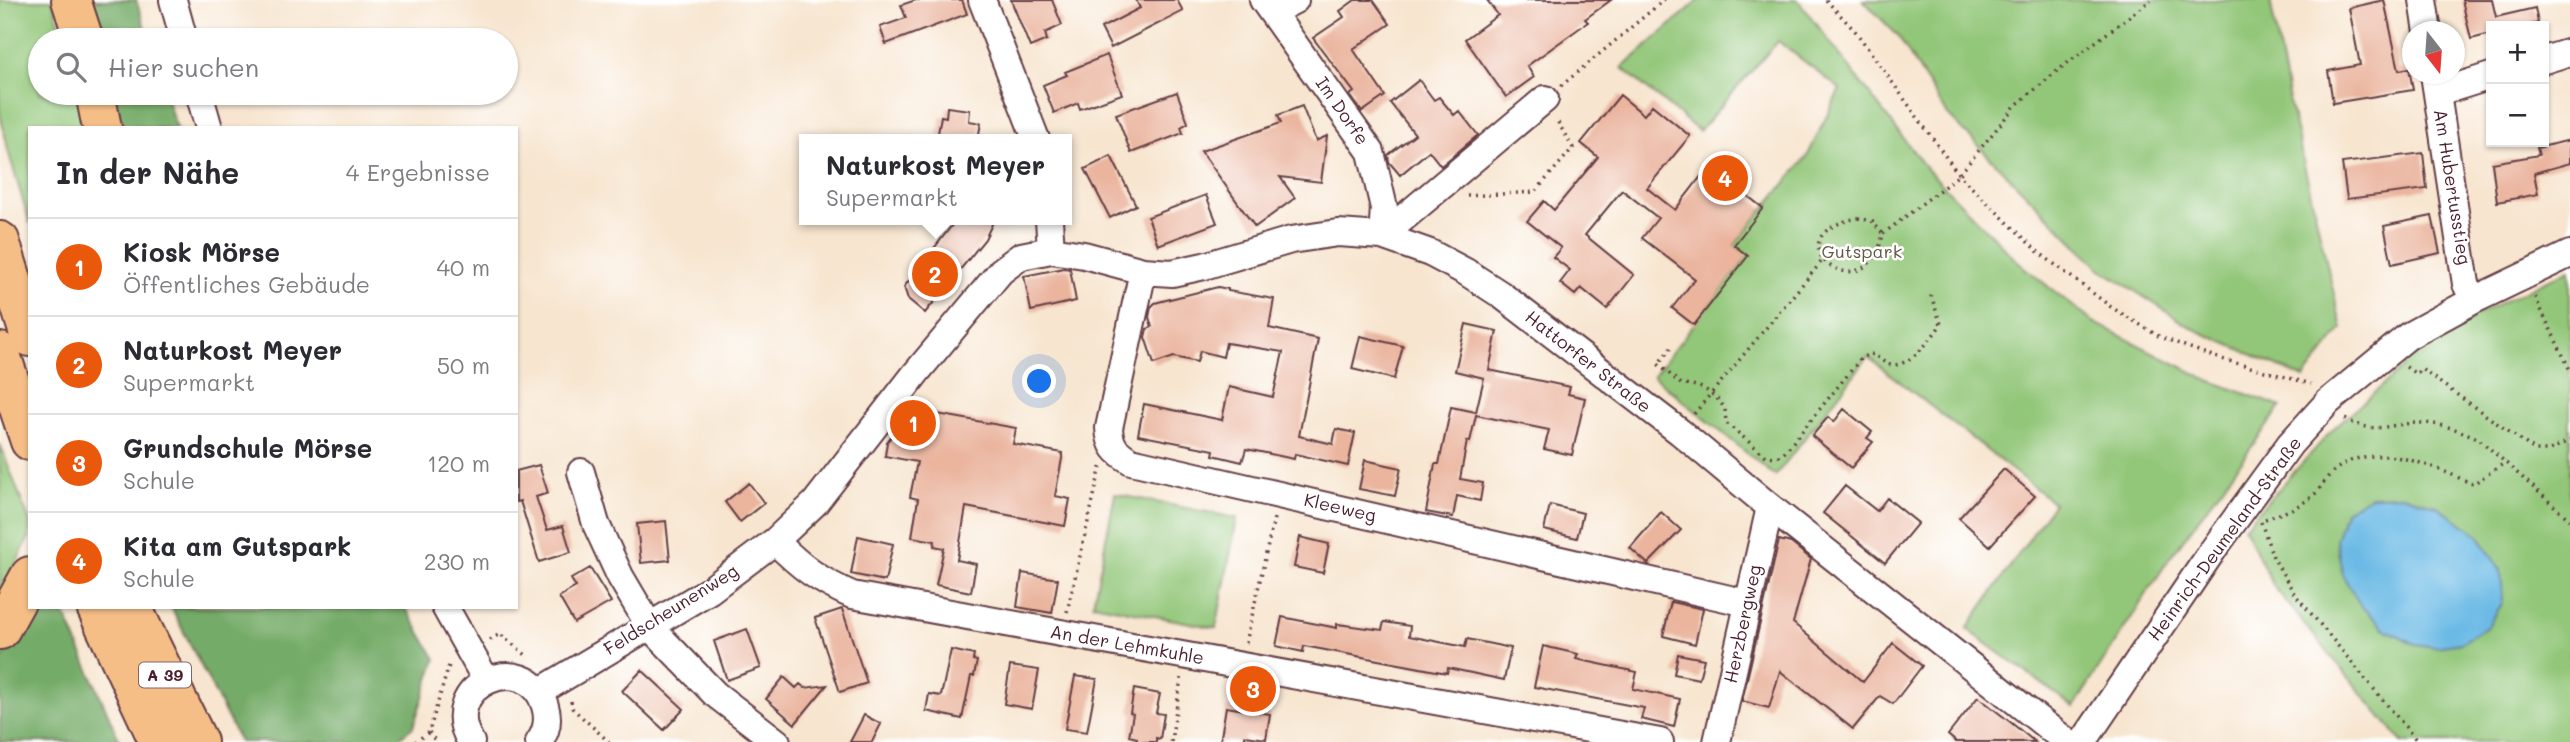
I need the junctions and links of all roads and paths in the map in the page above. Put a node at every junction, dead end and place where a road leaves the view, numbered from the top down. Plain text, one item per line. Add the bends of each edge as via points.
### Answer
1 (71, 0) edge
2 (173, 0) edge
3 (982, 0) edge
4 (1295, 0) edge
5 (1664, 0) edge
6 (1826, 0) edge
7 (2151, 0) edge
8 (2423, 0) edge
9 (1268, 6) edge
10 (2426, 21) edge
11 (80, 28) edge
12 (181, 28) edge
13 (2570, 52) edge
14 (2549, 58) edge
15 (2486, 77) edge
16 (2465, 79) edge
17 (2436, 84) edge
18 (1545, 99) junction
19 (97, 105) edge
20 (202, 105) edge
21 (102, 126) edge
22 (208, 126) edge
23 (1034, 134) edge
24 (1959, 175) junction
25 (1428, 198) junction
26 (1049, 225) edge
27 (1883, 234) junction
28 (1382, 236) junction
29 (0, 241) edge
30 (1051, 250) junction
31 (2570, 254) edge
32 (1822, 261) junction
33 (1143, 271) junction
34 (1930, 293) dead end
35 (2535, 297) dead end
36 (2474, 300) junction
37 (28, 331) edge
38 (1671, 348) dead end
39 (0, 352) edge
40 (2570, 370) edge
41 (2419, 371) dead end
42 (2311, 384) dead end
43 (1710, 394) junction
44 (2341, 417) dead end
45 (1680, 432) junction
46 (28, 434) edge
47 (2570, 440) edge
48 (1110, 441) junction
49 (2506, 462) junction
50 (581, 472) dead end
51 (1283, 495) junction
52 (1770, 507) junction
53 (2570, 520) edge
54 (775, 541) junction
55 (28, 580) edge
56 (1747, 603) junction
57 (97, 609) edge
58 (133, 609) edge
59 (446, 609) edge
60 (5, 622) edge
61 (650, 627) junction
62 (1062, 633) junction
63 (460, 655) junction
64 (1184, 656) junction
65 (1241, 666) junction
66 (486, 680) junction
67 (549, 686) junction
68 (429, 732) junction
69 (545, 740) edge
70 (468, 741) edge
71 (159, 742) edge
72 (198, 742) edge
73 (415, 742) edge
74 (436, 742) edge
75 (609, 742) edge
76 (777, 742) edge
77 (1171, 742) edge
78 (1661, 742) edge
79 (1717, 742) edge
80 (2067, 742) edge
81 (2083, 742) edge
82 (2418, 742) edge

1 - 11 highway
2 - 12 street
3 - 23 street
4 - 9 street
5 - 18 path
6 - 24 path via 1856,32
7 - 24 path via 2015,106
8 - 10 street
9 - 28 street, Im Dorfe via 1371,152 1384,208
13 - 14 street
15 - 16 street
17 - 36 street, Am Hubertusstieg via 2466,284
18 - 25 street
18 - 25 path via 1573,148 1535,192
19 - 21 highway
20 - 22 street
24 - 27 path
24 - 42 path via 2037,251 2160,337
25 - 28 street
26 - 30 street
27 - 32 path via 1880,250 1860,268 1845,272
27 - 32 path via 1872,221 1858,218 1830,227 1819,239
28 - 33 street, Hattorfer Straße via 1338,233 1291,240 1172,273
28 - 45 street, Hattorfer Straße via 1466,272
29 - 37 highway
30 - 33 street, Hattorfer Straße
30 - 54 street, Feldscheunenweg via 1021,256 1001,271 815,503
31 - 36 street, Heinrich-Deumeland-Straße
32 - 43 path
33 - 48 street
34 - 43 path via 1941,324 1913,356 1895,365 1873,354 1862,357 1782,455 1766,456 1726,423 1725,409
35 - 40 path
36 - 81 street, Heinrich-Deumeland-Straße via 2408,337 2367,368 2290,444
38 - 43 path via 1658,364 1681,384 1694,384
39 - 46 highway
41 - 47 path via 2536,452
43 - 45 path
44 - 49 path via 2374,430 2420,423 2443,426 2479,439
45 - 52 street, Hattorfer Straße
48 - 51 street, Kleeweg via 1117,453 1131,461
48 - 62 path
49 - 53 path
49 - 82 path via 2473,484 2393,456 2349,460 2296,509 2261,520 2273,557 2294,593
50 - 61 street via 596,524
51 - 56 street, Kleeweg
51 - 65 path
52 - 56 street, Herzbergweg
52 - 80 street, Hattorfer Straße
54 - 61 street, Feldscheunenweg via 710,590
54 - 62 street, An der Lehmkuhle via 822,582 852,595
55 - 60 highway
56 - 79 street, Herzbergweg
57 - 71 highway, A 39
58 - 72 highway, A 39
59 - 63 street
61 - 67 street, Feldscheunenweg
61 - 76 street via 715,694
62 - 64 street, An der Lehmkuhle
63 - 66 street
63 - 67 path via 500,634 521,652 547,664
63 - 68 path
64 - 65 street, An der Lehmkuhle
64 - 77 path
65 - 78 street, An der Lehmkuhle
66 - 67 street via 520,678
66 - 70 street via 467,700 463,713
67 - 69 street
67 - 75 path via 570,695 572,708
68 - 73 path
68 - 74 path

